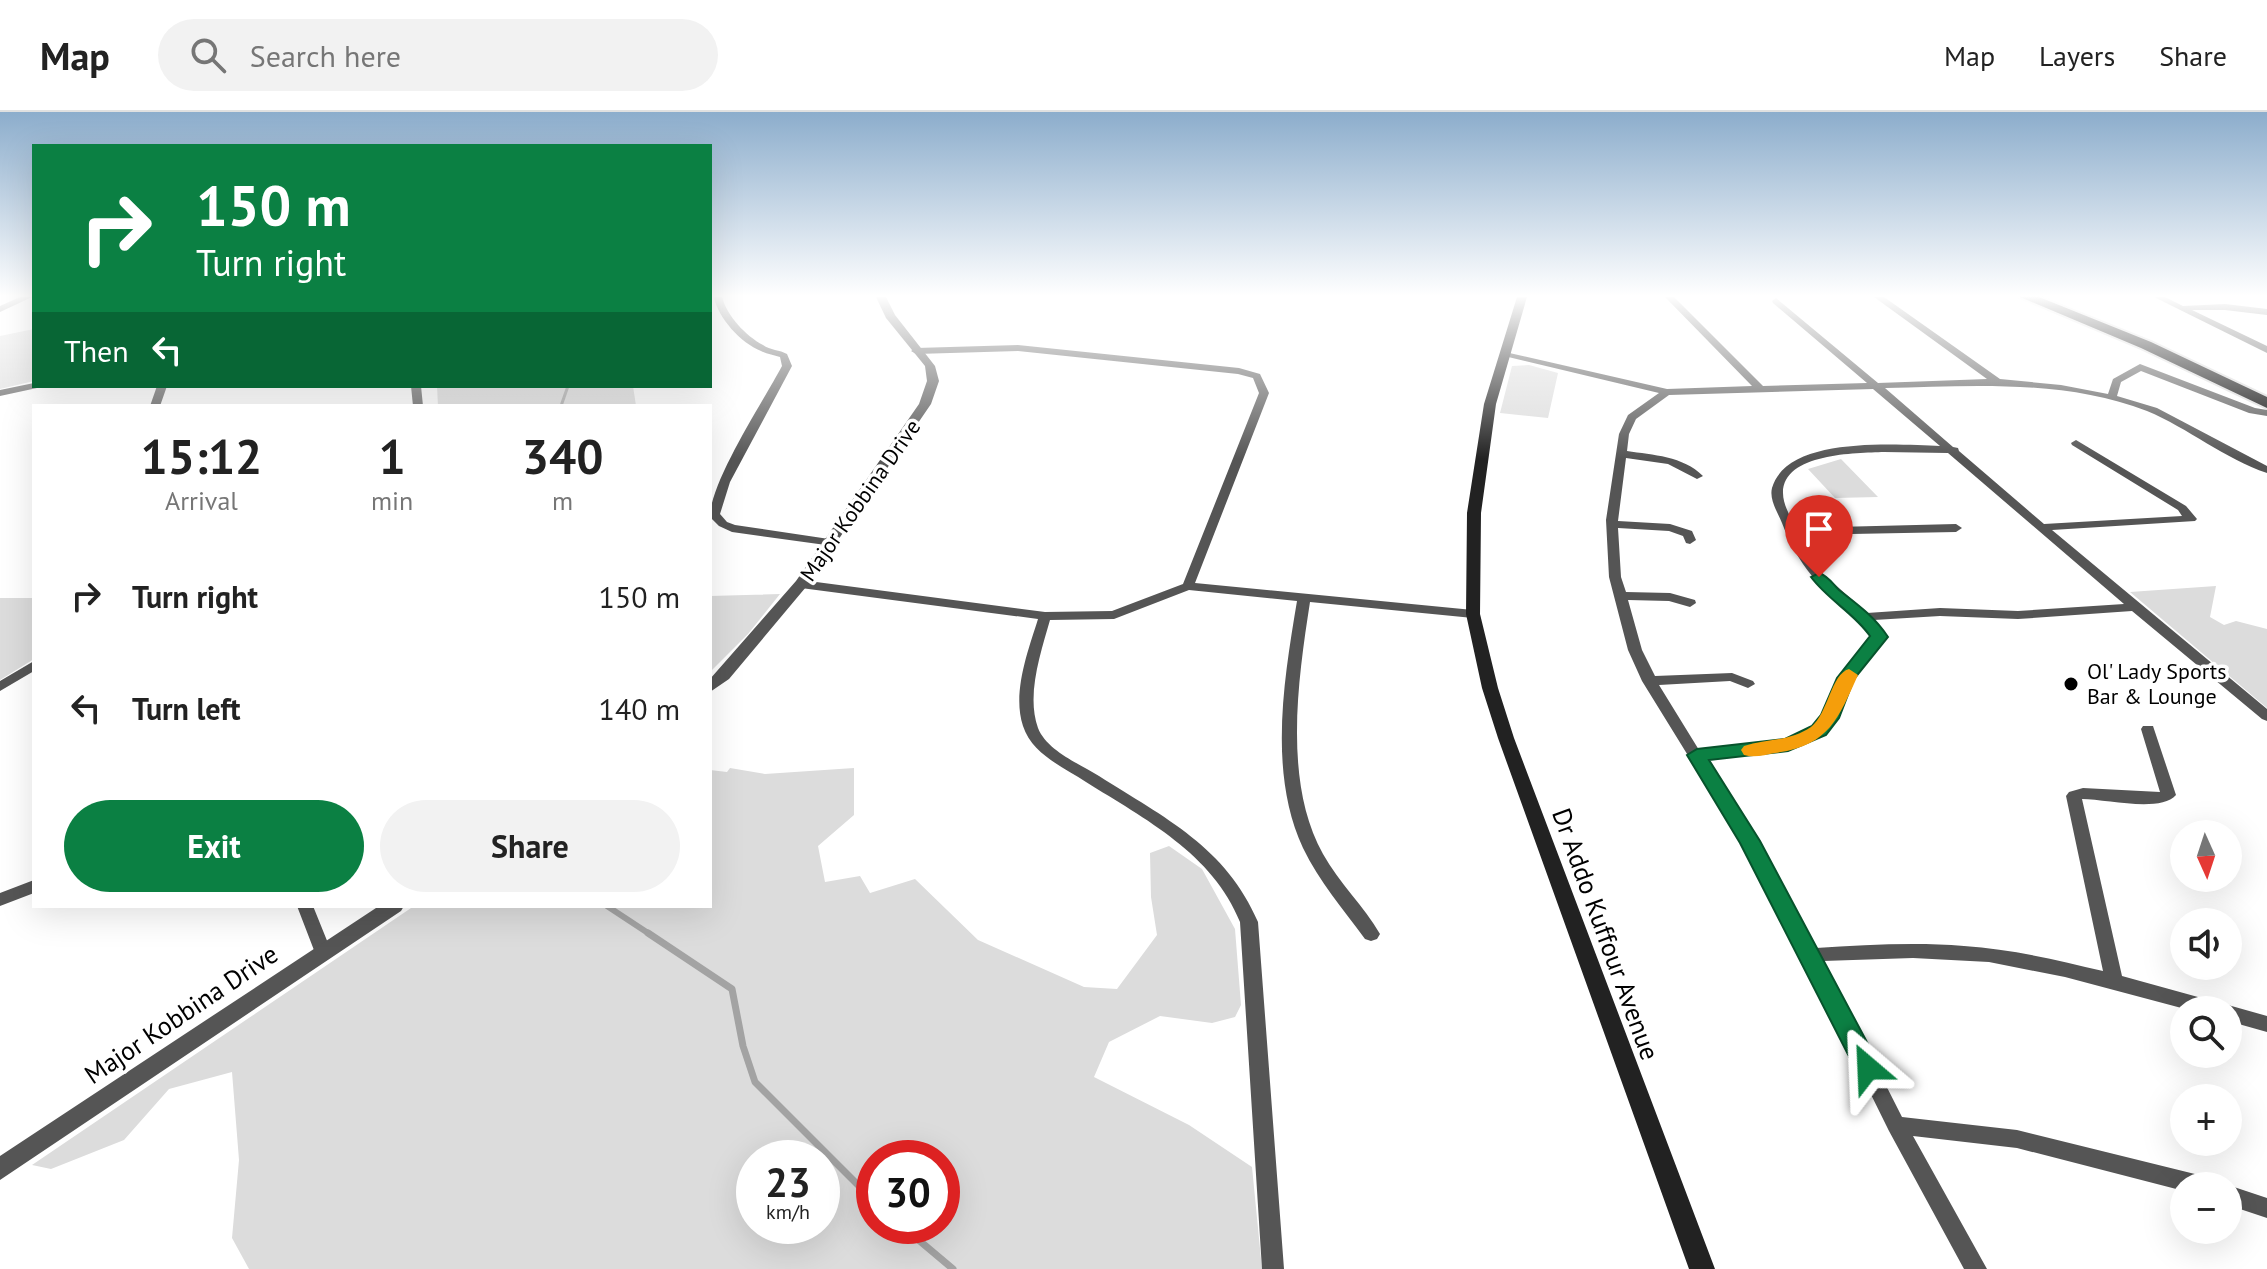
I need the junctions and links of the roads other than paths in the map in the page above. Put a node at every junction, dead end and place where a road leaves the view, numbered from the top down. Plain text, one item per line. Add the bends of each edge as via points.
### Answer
1 (771, 351) edge
2 (916, 351) edge
3 (1047, 351) edge
4 (1506, 351) edge
5 (1722, 351) edge
6 (1835, 351) edge
7 (1954, 351) edge
8 (2159, 351) edge
9 (1505, 355) junction
10 (1997, 382) junction
11 (32, 386) edge
12 (1877, 386) junction
13 (1760, 389) junction
14 (1667, 392) junction
15 (0, 393) edge
16 (2112, 397) junction
17 (2267, 403) edge
18 (2267, 413) edge
19 (2076, 443) dead end
20 (1954, 450) junction
21 (1622, 454) junction
22 (2267, 470) edge
23 (1697, 476) dead end
24 (1613, 524) junction
25 (2044, 527) junction
26 (1956, 528) dead end
27 (1791, 532) junction
28 (1690, 540) dead end
29 (829, 543) junction
30 (801, 584) junction
31 (1188, 586) junction
32 (1619, 596) junction
33 (1304, 597) junction
34 (1690, 603) dead end
35 (2133, 607) junction
36 (1473, 614) junction
37 (1045, 616) junction
38 (1865, 617) junction
39 (32, 666) edge
40 (1649, 681) junction
41 (1748, 684) dead end
42 (712, 685) edge
43 (0, 687) edge
44 (2267, 716) edge
45 (2148, 729) dead end
46 (1697, 755) junction
47 (32, 887) edge
48 (0, 900) edge
49 (306, 908) edge
50 (391, 908) edge
51 (1371, 934) dead end
52 (323, 953) junction
53 (1811, 955) junction
54 (2114, 981) junction
55 (2170, 997) edge
56 (2242, 1017) edge
57 (2267, 1024) edge
58 (1896, 1125) junction
59 (0, 1169) edge
60 (2170, 1178) edge
61 (2242, 1200) edge
62 (2267, 1208) edge
63 (1273, 1269) edge
64 (1702, 1269) edge
65 (1976, 1269) edge

1 - 29 street via 784,356 787,366 724,482 714,514 732,528
2 - 29 street, Major Kobbina Drive via 932,373 925,404
3 - 31 street via 1257,376 1264,393
4 - 9 main road, Dr Addo Kuffour Avenue
5 - 13 street
6 - 12 street
7 - 10 street
8 - 17 highway
9 - 14 street
9 - 36 main road, Dr Addo Kuffour Avenue via 1490,404 1474,513
10 - 12 street
10 - 16 street
11 - 15 street
12 - 13 street
12 - 20 street
13 - 14 street
14 - 21 street via 1632,417
16 - 18 street via 2116,381 2140,367
16 - 22 street via 2153,410
19 - 25 street via 2182,508 2191,519
20 - 25 street
20 - 27 street via 1841,450 1800,461 1784,473 1778,486
21 - 23 street via 1671,461
21 - 24 street
24 - 28 street via 1670,528 1688,534
24 - 32 street
25 - 35 street
26 - 27 street
27 - 38 street via 1803,558 1832,592
29 - 30 street, Major Kobbina Drive
30 - 37 street
30 - 42 street, Major Kobbina Drive
31 - 33 street
31 - 37 street via 1114,615
32 - 34 street via 1670,597
32 - 40 street
33 - 36 street
33 - 51 street via 1291,683 1295,782 1305,832
35 - 38 street
35 - 44 street
36 - 64 main road, Dr Addo Kuffour Avenue via 1506,738
37 - 63 street via 1028,713 1036,738 1171,830 1221,872 1246,908
38 - 46 street via 1879,637 1846,678 1830,718 1819,730 1788,745
39 - 43 street
40 - 41 street via 1732,677
40 - 46 street
45 - 54 street via 2168,795 2074,796
46 - 53 street
47 - 48 street
49 - 52 street
50 - 52 street, Major Kobbina Drive
52 - 59 street, Major Kobbina Drive
53 - 54 street via 1906,951 2011,958
53 - 58 street
54 - 55 street
56 - 57 street
58 - 60 street via 2017,1139
58 - 65 street
61 - 62 street

